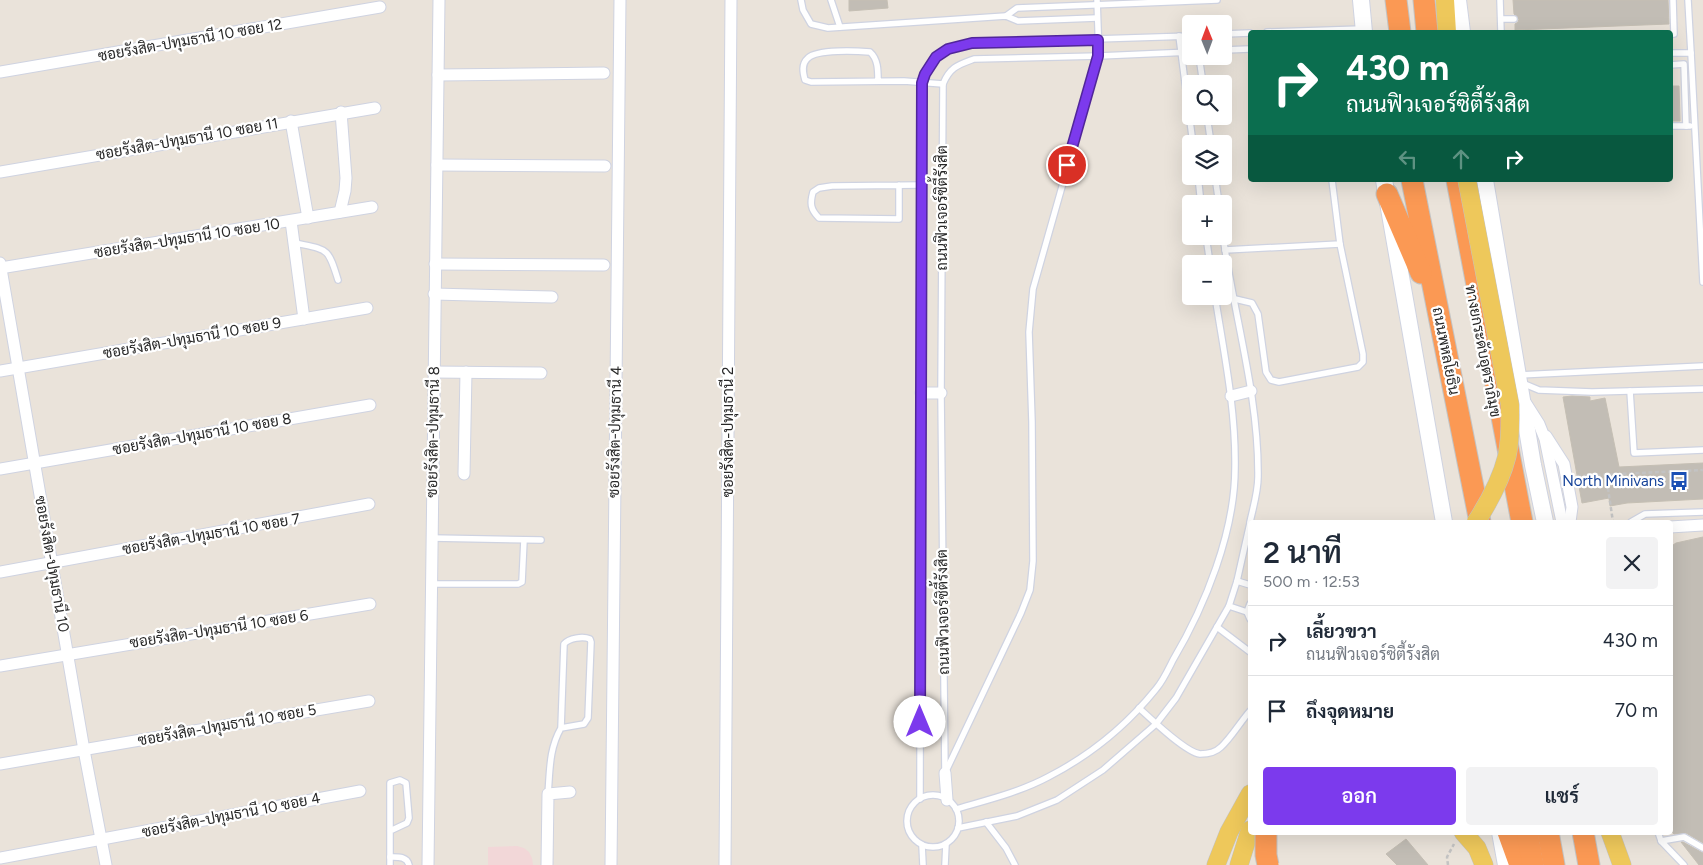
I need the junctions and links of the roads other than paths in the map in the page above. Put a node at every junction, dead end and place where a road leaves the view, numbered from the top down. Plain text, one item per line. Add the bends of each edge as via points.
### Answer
1 (439, 0) edge
2 (620, 0) edge
3 (731, 0) edge
4 (801, 0) edge
5 (831, 0) edge
6 (1217, 0) edge
7 (1361, 0) edge
8 (1386, 0) edge
9 (1396, 0) edge
10 (1424, 0) edge
11 (1434, 0) edge
12 (1445, 0) edge
13 (1458, 0) edge
14 (1500, 0) edge
15 (1673, 0) edge
16 (1688, 0) edge
17 (1097, 2) edge
18 (380, 7) dead end
19 (1006, 16) junction
20 (1097, 18) junction
21 (1501, 19) junction
22 (1514, 19) dead end
23 (840, 27) junction
24 (1364, 30) edge
25 (1389, 30) edge
26 (1400, 30) edge
27 (1427, 30) edge
28 (1436, 30) edge
29 (1447, 30) edge
30 (1462, 30) edge
31 (1501, 30) edge
32 (1248, 33) edge
33 (1232, 34) edge
34 (1673, 34) edge
35 (1179, 36) joint
36 (1098, 40) junction
37 (1248, 49) edge
38 (1232, 50) edge
39 (1180, 52) junction
40 (1673, 53) edge
41 (1690, 53) junction
42 (1098, 56) junction
43 (1673, 65) edge
44 (0, 72) edge
45 (604, 73) dead end
46 (438, 75) junction
47 (878, 81) junction
48 (922, 83) junction
49 (943, 84) junction
50 (375, 108) dead end
51 (341, 112) junction
52 (291, 121) junction
53 (1673, 126) edge
54 (1686, 126) junction
55 (1694, 126) junction
56 (1192, 135) edge
57 (437, 165) junction
58 (605, 166) dead end
59 (0, 172) edge
60 (1332, 182) edge
61 (1450, 182) edge
62 (1457, 182) edge
63 (1467, 182) edge
64 (1485, 182) edge
65 (1417, 184) edge
66 (900, 185) junction
67 (921, 185) junction
68 (1386, 187) edge
69 (372, 207) dead end
70 (340, 212) junction
71 (308, 218) junction
72 (291, 221) junction
73 (295, 243) junction
74 (1340, 244) junction
75 (1225, 245) edge
76 (1225, 250) junction
77 (435, 264) junction
78 (0, 266) edge
79 (604, 266) dead end
80 (1423, 278) junction
81 (338, 280) dead end
82 (1703, 282) edge
83 (434, 294) junction
84 (552, 297) dead end
85 (1235, 299) junction
86 (1216, 305) edge
87 (367, 308) dead end
88 (304, 319) junction
89 (1703, 366) edge
90 (18, 368) junction
91 (0, 371) edge
92 (433, 372) junction
93 (466, 372) junction
94 (541, 373) dead end
95 (1520, 385) junction
96 (1703, 389) edge
97 (1251, 391) junction
98 (1630, 391) junction
99 (921, 393) junction
100 (941, 393) junction
101 (1231, 396) junction
102 (370, 405) dead end
103 (1539, 424) junction
104 (1703, 450) edge
105 (34, 463) junction
106 (0, 469) edge
107 (1512, 471) junction
108 (464, 474) dead end
109 (369, 504) dead end
110 (1703, 512) edge
111 (1251, 520) edge
112 (1444, 520) edge
113 (1468, 520) edge
114 (1477, 520) edge
115 (1480, 520) edge
116 (1489, 520) edge
117 (1516, 520) edge
118 (1522, 520) edge
119 (1535, 520) edge
120 (1545, 520) edge
121 (1562, 520) edge
122 (1570, 520) edge
123 (1634, 520) edge
124 (1703, 525) edge
125 (1673, 527) edge
126 (1248, 532) edge
127 (432, 538) junction
128 (524, 540) junction
129 (541, 540) dead end
130 (52, 563) junction
131 (0, 572) edge
132 (1237, 580) junction
133 (432, 584) junction
134 (1248, 584) edge
135 (370, 604) dead end
136 (1229, 606) junction
137 (1248, 616) edge
138 (1217, 627) junction
139 (1248, 650) edge
140 (68, 654) junction
141 (0, 666) edge
142 (369, 701) dead end
143 (1139, 708) junction
144 (1248, 713) edge
145 (1156, 724) junction
146 (561, 728) junction
147 (84, 750) junction
148 (0, 764) edge
149 (945, 773) junction
150 (360, 791) dead end
151 (570, 792) dead end
152 (548, 794) junction
153 (1248, 798) edge
154 (920, 799) junction
155 (948, 800) junction
156 (956, 809) junction
157 (986, 822) junction
158 (958, 828) junction
159 (390, 832) junction
160 (1248, 835) edge
161 (1266, 835) edge
162 (1272, 835) edge
163 (1465, 835) edge
164 (1501, 835) edge
165 (1509, 835) edge
166 (1528, 835) edge
167 (1539, 835) edge
168 (1549, 835) edge
169 (1575, 835) edge
170 (1584, 835) edge
171 (1609, 835) edge
172 (1610, 835) edge
173 (1659, 835) edge
174 (102, 840) junction
175 (1661, 841) junction
176 (946, 844) junction
177 (922, 845) junction
178 (1703, 848) edge
179 (390, 857) junction
180 (0, 858) edge
181 (106, 865) edge
182 (390, 865) edge
183 (409, 865) edge
184 (428, 865) edge
185 (547, 865) edge
186 (611, 865) edge
187 (725, 865) edge
188 (923, 865) edge
189 (945, 865) edge
190 (1015, 865) edge
191 (1216, 865) edge
192 (1239, 865) edge
193 (1262, 865) edge
194 (1268, 865) edge
195 (1484, 865) edge
196 (1506, 865) edge
197 (1520, 865) edge
198 (1533, 865) edge
199 (1544, 865) edge
200 (1554, 865) edge
201 (1581, 865) edge
202 (1590, 865) edge
203 (1614, 865) edge
204 (1622, 865) edge
205 (1684, 865) edge

1 - 46 street, ซอยรังสิต-ปทุมธานี 8
2 - 186 street, ซอยรังสิต-ปทุมธานี 4
3 - 187 street, ซอยรังสิต-ปทุมธานี 2
4 - 23 lane via 811,24
5 - 23 lane
6 - 17 lane
7 - 24 main road
8 - 25 highway
9 - 26 highway
10 - 27 highway
11 - 28 highway
12 - 29 main road
13 - 30 main road
14 - 21 lane
15 - 34 lane
16 - 41 lane
17 - 19 lane via 1018,8
17 - 20 lane
18 - 44 street, ซอยรังสิต-ปทุมธานี 10 ซอย 12
19 - 20 lane via 1018,21
19 - 23 lane
20 - 36 lane
21 - 22 lane
21 - 31 lane
32 - 33 lane
35 - 36 lane, ถนนฟิวเจอร์ซิตี้รังสิต
35 - 39 lane
36 - 42 lane
36 - 48 lane, ถนนฟิวเจอร์ซิตี้รังสิต via 972,43 948,49 936,57
37 - 38 lane
39 - 42 lane
39 - 56 lane
40 - 41 lane
41 - 55 lane
42 - 49 lane via 974,59 957,65
42 - 149 lane via 1033,289 1029,332 1033,561 1030,590
43 - 54 lane via 1684,64
45 - 46 street
46 - 57 street, ซอยรังสิต-ปทุมธานี 8
47 - 47 lane via 811,82 805,80 804,64 808,57 820,53 870,52 876,63
47 - 48 lane
48 - 49 lane
48 - 67 lane, ถนนฟิวเจอร์ซิตี้รังสิต
49 - 100 lane, ถนนฟิวเจอร์ซิตี้รังสิต
50 - 51 street, ซอยรังสิต-ปทุมธานี 10 ซอย 11
51 - 52 street, ซอยรังสิต-ปทุมธานี 10 ซอย 11
51 - 70 street via 346,178
52 - 59 street, ซอยรังสิต-ปทุมธานี 10 ซอย 11
52 - 71 street
53 - 54 lane
54 - 55 lane
55 - 82 lane
57 - 58 street
57 - 77 street, ซอยรังสิต-ปทุมธานี 8
60 - 74 lane
61 - 117 highway, ทางยกระดับอุตราภิมุข, bridge
62 - 107 highway
63 - 114 main road, bridge via 1510,415 1507,455 1491,498
64 - 95 main road
65 - 80 highway
65 - 115 highway, ถนนพหลโยธิน
65 - 116 highway, ทางยกระดับอุตราภิมุข
66 - 66 lane via 899,219 818,218 812,212 813,192 819,188
66 - 67 lane
67 - 99 lane, ถนนฟิวเจอร์ซิตี้รังสิต
68 - 80 highway
68 - 112 main road, ถนนพหลโยธิน
69 - 70 street, ซอยรังสิต-ปทุมธานี 10 ซอย 10
70 - 71 street, ซอยรังสิต-ปทุมธานี 10 ซอย 10
71 - 72 street, ซอยรังสิต-ปทุมธานี 10 ซอย 10
72 - 73 street
72 - 78 street, ซอยรังสิต-ปทุมธานี 10 ซอย 10
73 - 81 lane via 326,252 331,257
73 - 88 street
74 - 76 lane
74 - 85 lane via 1363,354 1363,362 1358,367 1279,382 1271,380 1266,372 1258,314 1252,303
75 - 76 lane
76 - 85 lane
77 - 79 street
77 - 83 street, ซอยรังสิต-ปทุมธานี 8
78 - 90 street, ซอยรังสิต-ปทุมธานี 10
80 - 113 highway
83 - 84 street
83 - 92 street, ซอยรังสิต-ปทุมธานี 8
85 - 97 lane
86 - 101 lane
87 - 88 street, ซอยรังสิต-ปทุมธานี 10 ซอย 9
88 - 90 street, ซอยรังสิต-ปทุมธานี 10 ซอย 9
89 - 95 lane
90 - 91 street, ซอยรังสิต-ปทุมธานี 10 ซอย 9
90 - 105 street, ซอยรังสิต-ปทุมธานี 10
92 - 93 street
92 - 127 street, ซอยรังสิต-ปทุมธานี 8
93 - 94 street
93 - 108 street
95 - 98 lane via 1540,390
95 - 103 street
95 - 120 main road
96 - 98 lane
97 - 101 street
97 - 111 lane via 1258,479
98 - 104 lane via 1634,453
99 - 100 street
99 - 154 lane, ถนนฟิวเจอร์ซิตี้รังสิต
100 - 149 lane, ถนนฟิวเจอร์ซิตี้รังสิต
101 - 143 lane via 1235,470 1233,497 1222,547 1206,597 1183,644 1157,688
102 - 105 street, ซอยรังสิต-ปทุมธานี 10 ซอย 8
103 - 121 street
103 - 122 street via 1562,461 1572,507
105 - 106 street, ซอยรังสิต-ปทุมธานี 10 ซอย 8
105 - 130 street, ซอยรังสิต-ปทุมธานี 10
107 - 118 highway
107 - 119 highway
109 - 130 street, ซอยรังสิต-ปทุมธานี 10 ซอย 7
110 - 123 lane via 1645,514
124 - 125 street
126 - 132 lane
127 - 128 lane
127 - 133 street, ซอยรังสิต-ปทุมธานี 8
128 - 129 lane
128 - 133 lane via 522,582 518,584
130 - 131 street, ซอยรังสิต-ปทุมธานี 10 ซอย 7
130 - 140 street, ซอยรังสิต-ปทุมธานี 10
132 - 134 lane
132 - 136 lane
133 - 184 street, ซอยรังสิต-ปทุมธานี 8
135 - 140 street, ซอยรังสิต-ปทุมธานี 10 ซอย 6
136 - 137 lane
136 - 138 lane
138 - 139 lane
138 - 145 lane via 1176,698
140 - 141 street, ซอยรังสิต-ปทุมธานี 10 ซอย 6
140 - 147 street, ซอยรังสิต-ปทุมธานี 10
142 - 147 street, ซอยรังสิต-ปทุมธานี 10 ซอย 5
143 - 145 lane
143 - 156 lane via 1084,756 1048,778
144 - 145 lane via 1221,747 1209,753 1198,754
145 - 157 lane via 1103,770 1057,800 1017,816
146 - 146 lane via 580,726 588,718 591,642 585,637 567,640 564,644
146 - 152 lane via 551,752
147 - 148 street, ซอยรังสิต-ปทุมธานี 10 ซอย 5
147 - 174 street, ซอยรังสิต-ปทุมธานี 10
149 - 155 street
150 - 174 street, ซอยรังสิต-ปทุมธานี 10 ซอย 4
151 - 152 street
152 - 185 street
153 - 191 main road
154 - 155 lane via 934,795
154 - 177 lane via 910,809 907,822 911,836
155 - 156 lane
156 - 158 lane
157 - 158 lane
157 - 190 lane
158 - 176 lane
159 - 159 lane via 390,783 400,780 406,783 409,818 404,825
159 - 179 lane
160 - 192 main road
161 - 194 highway, bridge
162 - 193 main road, bridge
163 - 195 main road
164 - 196 main road
165 - 197 highway
166 - 198 highway
167 - 199 highway
168 - 200 highway
169 - 201 highway
170 - 202 highway
171 - 203 main road
172 - 204 main road
173 - 175 lane
174 - 180 street, ซอยรังสิต-ปทุมธานี 10 ซอย 4
174 - 181 street, ซอยรังสิต-ปทุมธานี 10
175 - 178 lane via 1684,837
175 - 205 lane
176 - 177 lane
176 - 189 lane
177 - 188 lane
179 - 182 lane
179 - 183 lane via 405,859

